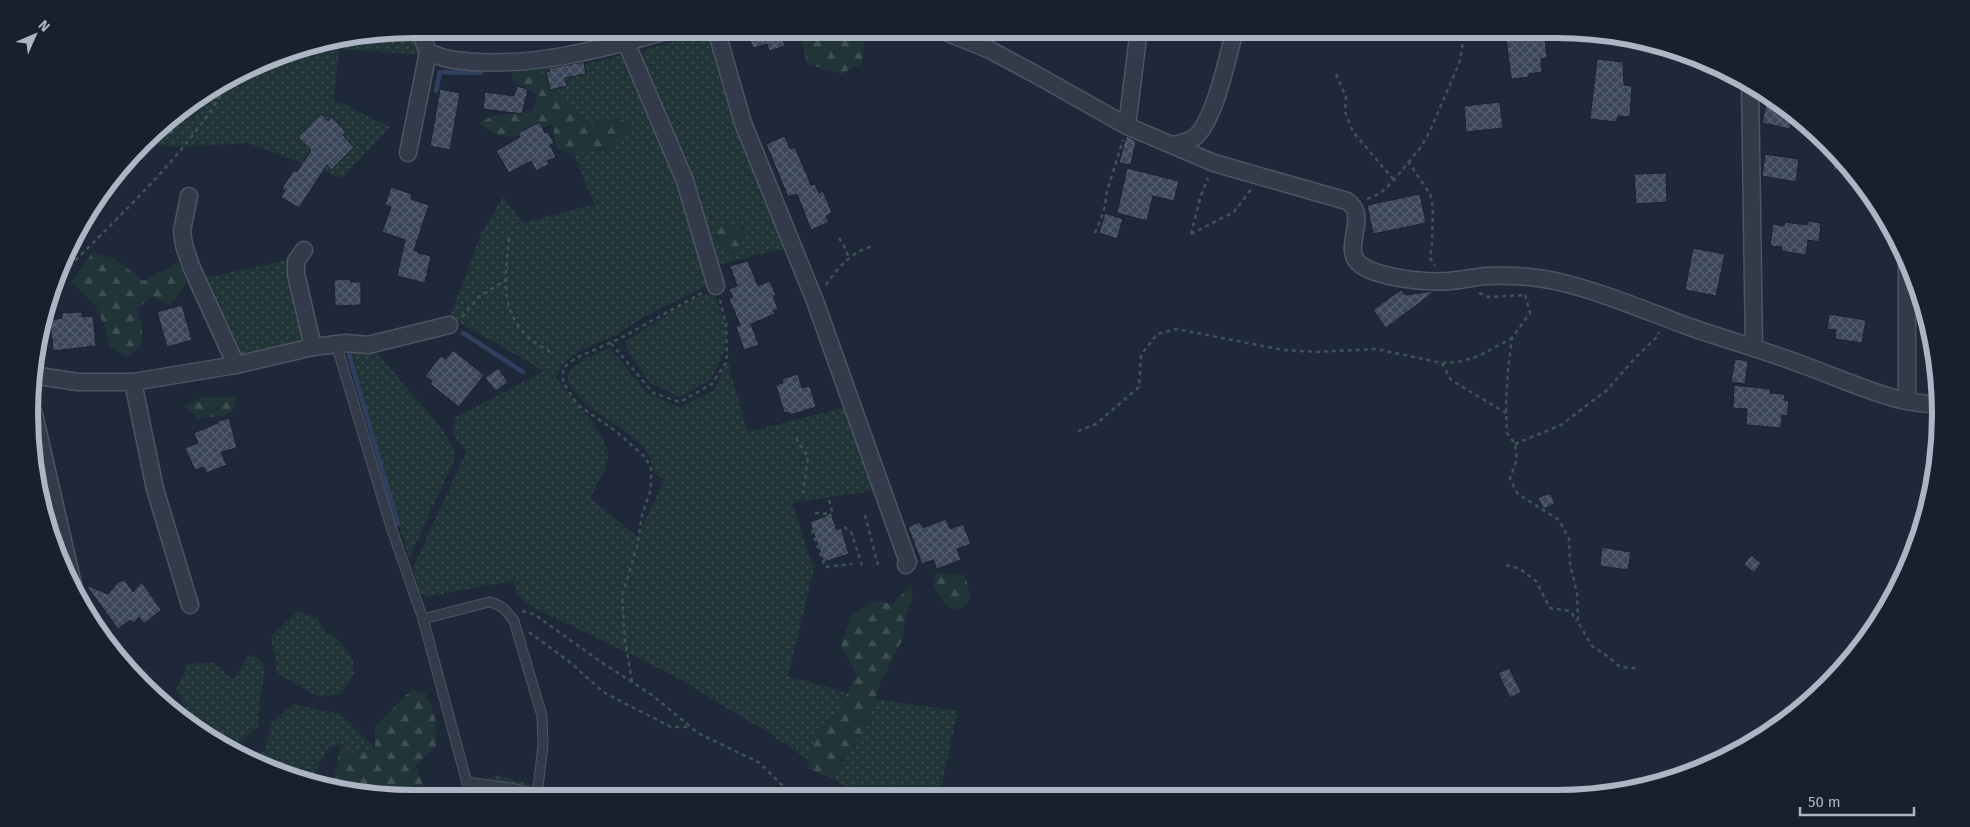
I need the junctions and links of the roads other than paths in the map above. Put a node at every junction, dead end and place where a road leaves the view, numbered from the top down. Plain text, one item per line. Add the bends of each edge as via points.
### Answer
1 (423, 38) edge
2 (640, 38) edge
3 (719, 38) edge
4 (960, 38) edge
5 (1138, 38) edge
6 (1232, 38) edge
7 (626, 42) junction
8 (428, 52) junction
9 (1750, 91) edge
10 (1127, 126) junction
11 (1174, 145) junction
12 (408, 153) dead end
13 (189, 196) dead end
14 (304, 250) dead end
15 (1907, 278) edge
16 (716, 286) road end
17 (449, 325) road end
18 (336, 344) junction
19 (313, 347) junction
20 (1754, 348) junction
21 (236, 365) junction
22 (40, 376) edge
23 (133, 382) junction
24 (1907, 401) junction
25 (1932, 404) edge
26 (38, 431) edge
27 (68, 561) edge
28 (906, 565) dead end
29 (190, 604) dead end
30 (423, 619) junction
31 (467, 782) junction
32 (469, 790) edge
33 (519, 790) edge
34 (539, 790) edge

1 - 8 street
2 - 7 street
3 - 28 street via 743,123 815,301 908,562
4 - 10 street via 990,50
5 - 10 street
6 - 11 street via 1211,116 1194,138
7 - 8 street via 549,58 499,62 452,60
7 - 16 street via 685,181
8 - 12 street
9 - 20 street
10 - 11 street
11 - 20 street via 1214,163 1347,200 1357,212 1354,257 1360,265 1375,272 1418,281 1486,276 1523,276 1553,281
13 - 21 street via 182,231 184,245
14 - 19 street via 296,261 296,274
15 - 24 street
17 - 18 street via 368,345
18 - 19 street
18 - 30 lane via 391,527
19 - 21 street
20 - 24 street
21 - 23 street
22 - 23 street via 78,382
23 - 29 street via 155,489
24 - 25 street
26 - 27 street
30 - 31 lane
30 - 34 lane via 484,602 499,605 514,621 542,716
31 - 32 lane
31 - 33 lane

